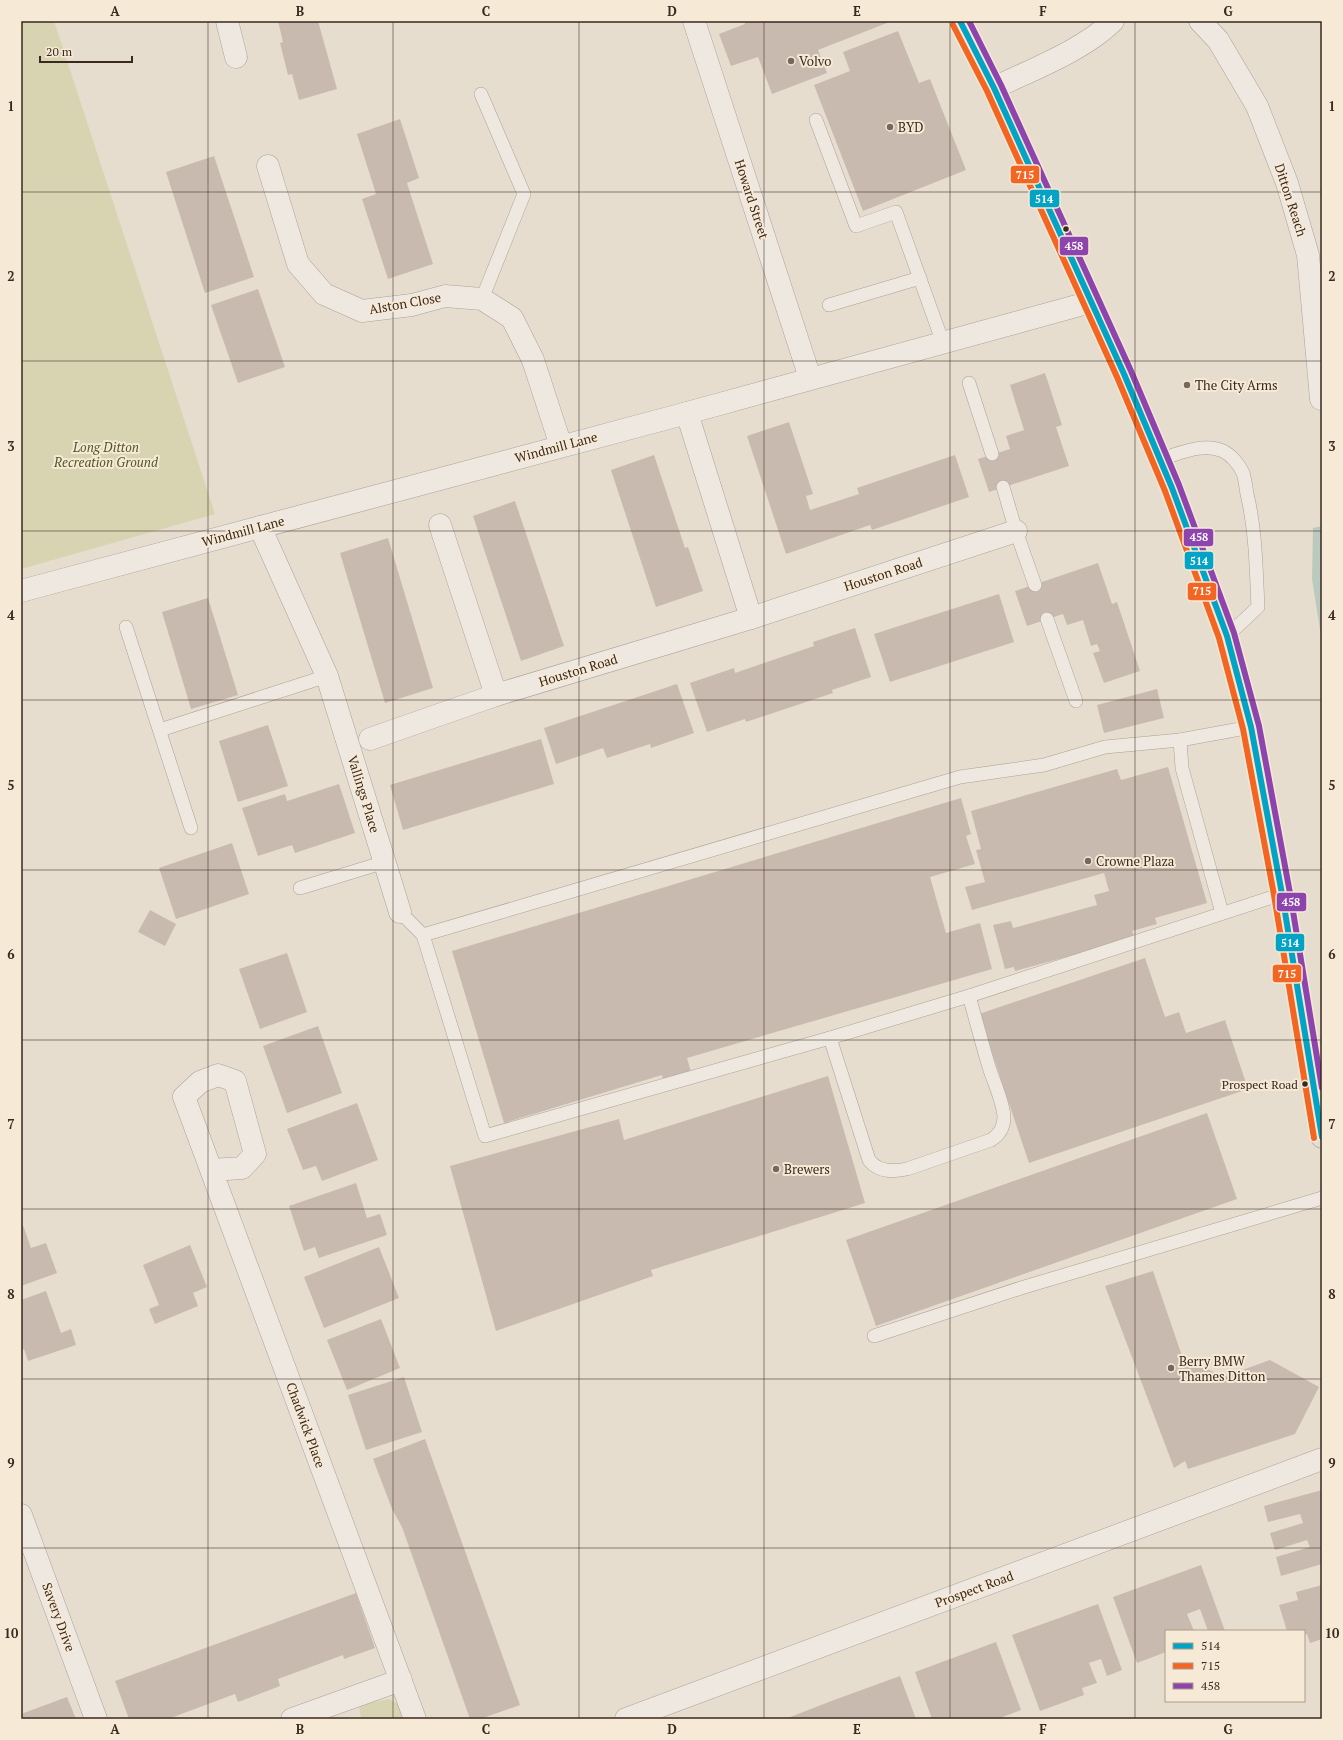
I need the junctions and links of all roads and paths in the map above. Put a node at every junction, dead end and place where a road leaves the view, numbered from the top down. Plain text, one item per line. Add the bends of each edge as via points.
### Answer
1 (227, 21) edge
2 (694, 21) edge
3 (960, 21) edge
4 (1113, 21) edge
5 (1200, 21) edge
6 (236, 57) dead end
7 (994, 88) junction
8 (481, 94) dead end
9 (816, 120) dead end
10 (268, 166) dead end
11 (920, 278) junction
12 (482, 299) junction
13 (1091, 302) junction
14 (829, 305) dead end
15 (943, 343) junction
16 (810, 378) junction
17 (969, 383) dead end
18 (1321, 399) edge
19 (687, 413) junction
20 (561, 446) junction
21 (992, 454) dead end
22 (1160, 459) junction
23 (1003, 487) dead end
24 (440, 525) dead end
25 (260, 527) junction
26 (1016, 530) junction
27 (1035, 584) dead end
28 (21, 591) edge
29 (751, 618) junction
30 (1047, 619) dead end
31 (126, 628) dead end
32 (1228, 636) junction
33 (327, 676) junction
34 (496, 695) junction
35 (1076, 701) dead end
36 (1251, 727) junction
37 (160, 730) junction
38 (370, 739) dead end
39 (1180, 740) junction
40 (191, 828) dead end
41 (385, 862) junction
42 (300, 888) dead end
43 (1282, 894) junction
44 (400, 912) joint
45 (1222, 913) junction
46 (423, 935) junction
47 (970, 996) junction
48 (830, 1038) junction
49 (1322, 1137) edge
50 (211, 1170) dead end
51 (1322, 1198) edge
52 (874, 1336) dead end
53 (1322, 1459) edge
54 (21, 1515) edge
55 (401, 1680) junction
56 (96, 1719) edge
57 (292, 1719) edge
58 (415, 1719) edge
59 (626, 1719) edge

1 - 6 street
2 - 16 street, Howard Street
3 - 7 main road
4 - 7 street via 1071,51
5 - 18 street, Ditton Reach via 1218,40 1257,106 1287,183 1308,256
7 - 13 main road
8 - 12 lane via 524,194
9 - 11 lane via 856,226 896,212
10 - 12 street, Alston Close via 298,264 324,294 362,311 412,305 445,296
11 - 14 lane
11 - 15 lane
12 - 20 street, Alston Close via 512,318 533,360
13 - 15 street, Windmill Lane
13 - 22 main road
15 - 16 street, Windmill Lane
16 - 19 street, Windmill Lane
17 - 21 lane
19 - 20 street, Windmill Lane
19 - 29 street
20 - 25 street, Windmill Lane
22 - 32 main road
22 - 32 lane via 1196,449 1211,448 1222,450 1231,456 1243,473 1255,548 1258,607
23 - 26 lane
24 - 34 street
25 - 28 street, Windmill Lane
25 - 33 street, Vallings Place
26 - 27 lane
26 - 29 street, Houston Road
29 - 34 street, Houston Road
30 - 35 lane
31 - 37 lane
32 - 36 main road
33 - 37 lane
33 - 41 street, Vallings Place
34 - 38 street, Houston Road
36 - 39 lane
36 - 43 main road
37 - 40 lane
39 - 45 lane via 1182,768
39 - 46 lane via 1105,747 1044,765 960,777
41 - 42 lane
41 - 44 street, Vallings Place
43 - 45 lane
43 - 49 main road
44 - 46 lane
45 - 47 lane
46 - 48 lane via 485,1136
47 - 48 lane
47 - 48 lane via 1004,1117 1003,1127 991,1140 900,1171 873,1166 869,1160
50 - 55 street, Chadwick Place
51 - 52 lane via 1021,1288
53 - 59 street, Prospect Road
54 - 56 street, Savery Drive
55 - 57 street
55 - 58 street, Chadwick Place

